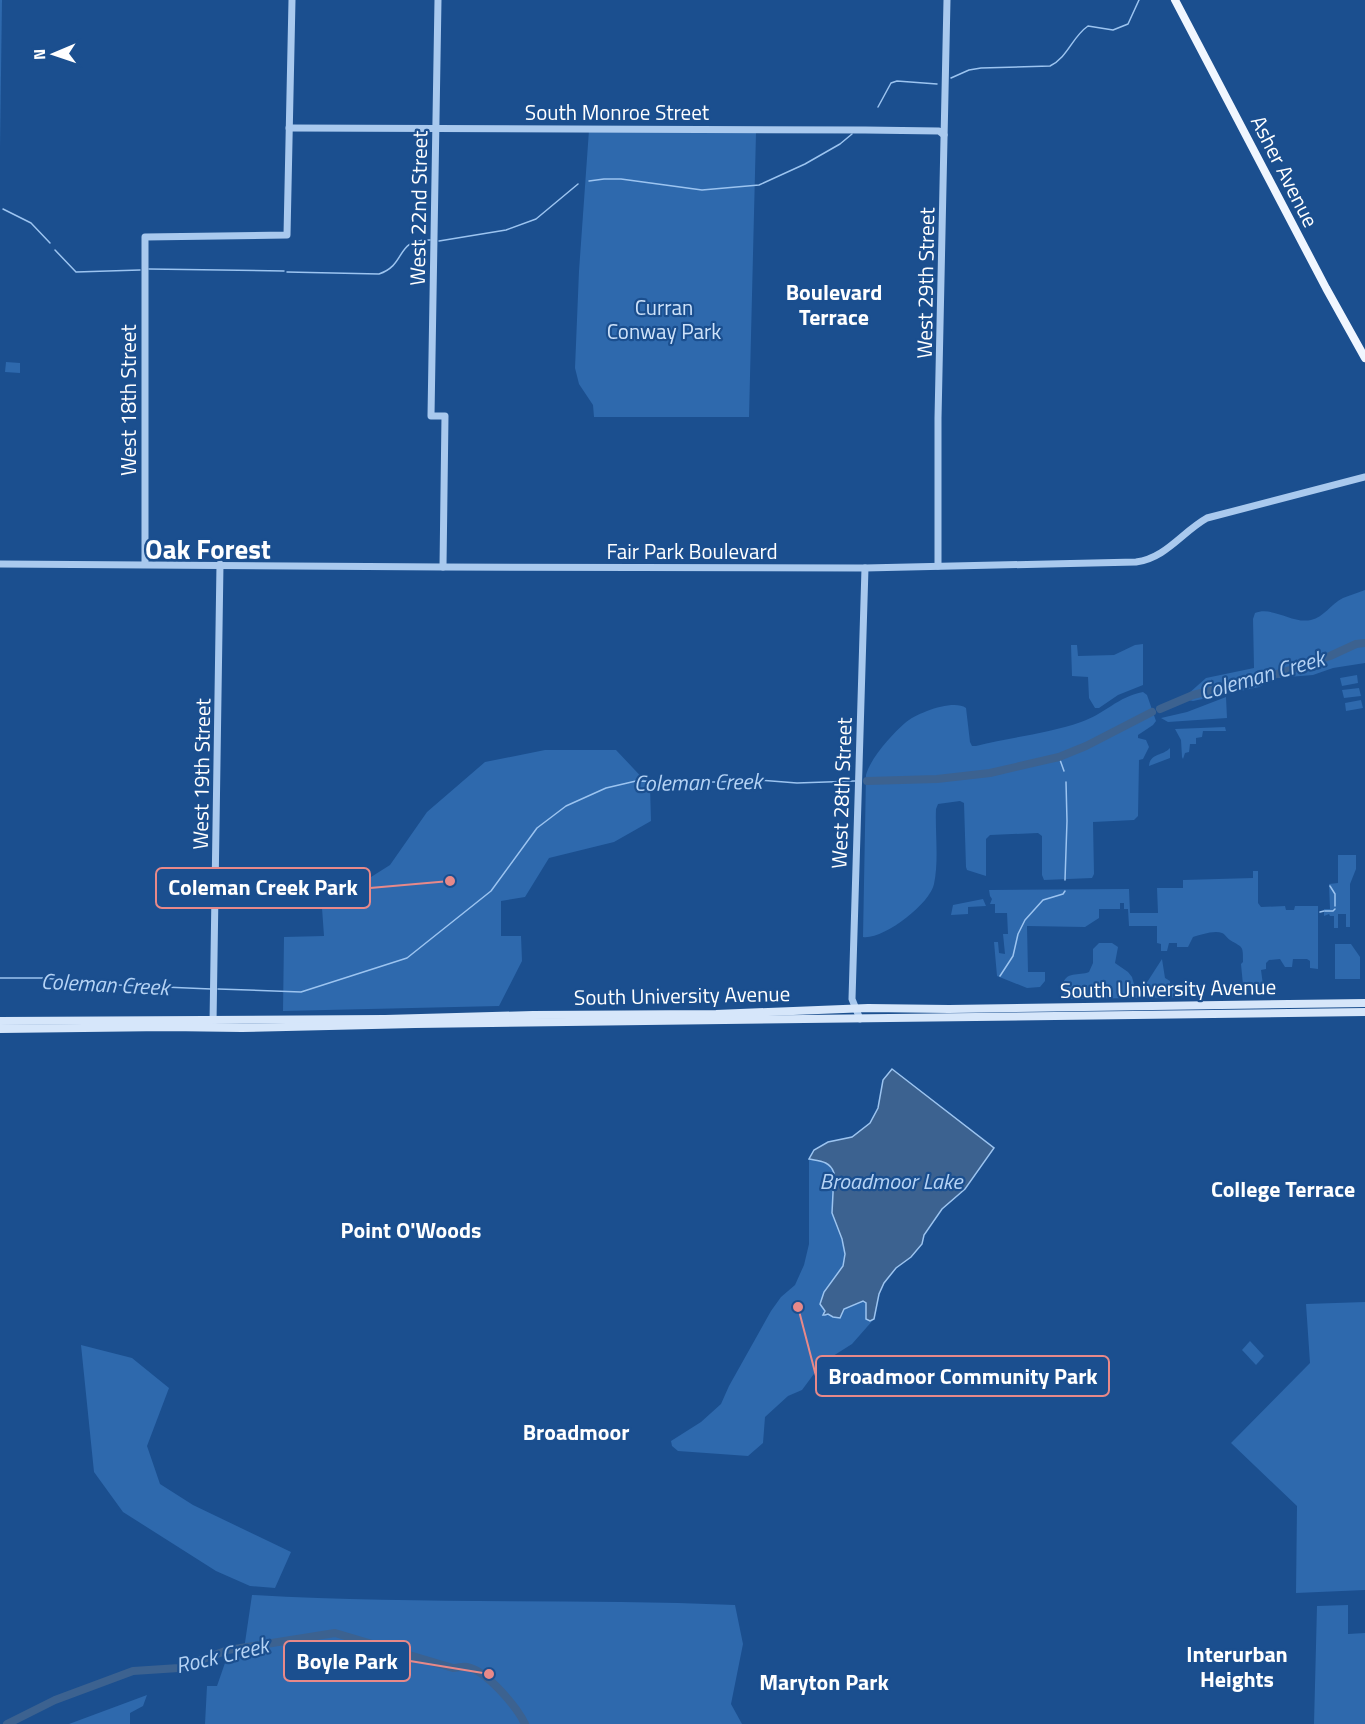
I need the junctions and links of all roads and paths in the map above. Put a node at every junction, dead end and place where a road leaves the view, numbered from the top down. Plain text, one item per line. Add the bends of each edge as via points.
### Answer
1 (292, 0) edge
2 (438, 0) edge
3 (947, 0) edge
4 (1175, 0) edge
5 (289, 128) junction
6 (436, 128) junction
7 (944, 135) junction
8 (1365, 358) edge
9 (1365, 477) edge
10 (0, 564) edge
11 (145, 564) junction
12 (220, 564) junction
13 (938, 566) junction
14 (443, 567) junction
15 (865, 568) junction
16 (1365, 1003) edge
17 (857, 1009) junction
18 (1365, 1011) edge
19 (860, 1019) junction
20 (0, 1021) edge
21 (213, 1024) junction
22 (0, 1029) edge

1 - 5 street
2 - 6 street, West 22nd Street
3 - 7 street, West 29th Street
4 - 8 main road, Asher Avenue
5 - 6 street, South Monroe Street
5 - 11 street, West 18th Street via 288,235 145,237
6 - 7 street, South Monroe Street via 939,131
6 - 14 street, West 22nd Street via 431,416 445,416
7 - 13 street, West 29th Street
9 - 13 street, Fair Park Boulevard via 1207,518 1160,555 1141,561
10 - 11 street, Fair Park Boulevard
11 - 12 street, Fair Park Boulevard
12 - 14 street, Fair Park Boulevard
12 - 21 street, West 19th Street
13 - 15 street, Fair Park Boulevard
14 - 15 street, Fair Park Boulevard
15 - 17 street, West 28th Street via 852,999
16 - 17 main road, South University Avenue
17 - 19 street, West 28th Street
17 - 21 main road, South University Avenue
18 - 19 main road, South University Avenue
19 - 21 main road, South University Avenue
20 - 21 main road, South University Avenue
21 - 22 main road, South University Avenue

